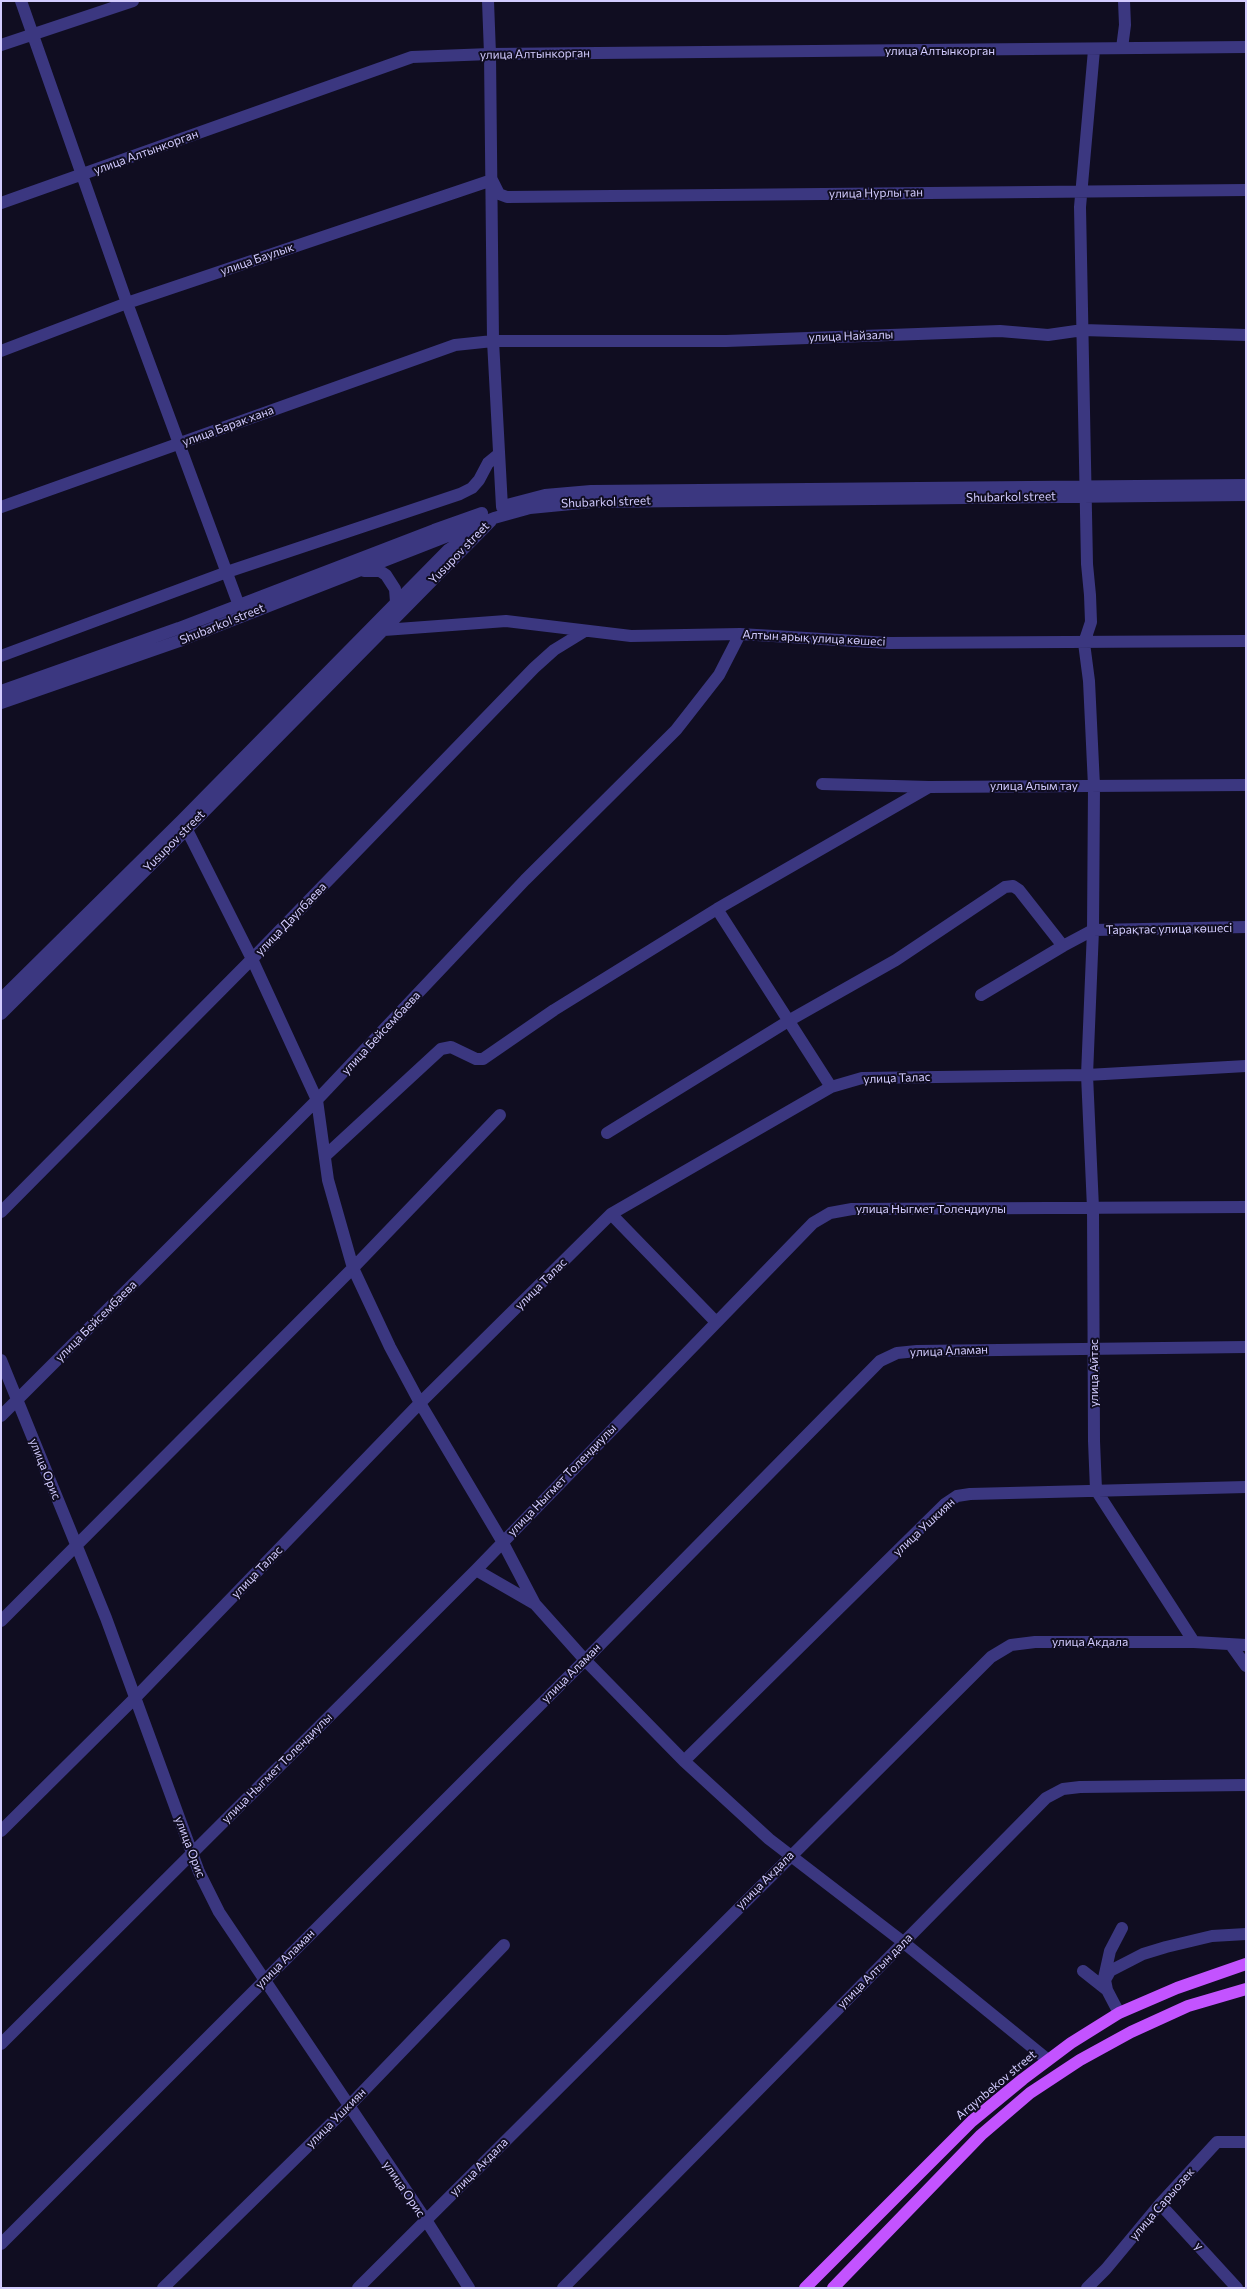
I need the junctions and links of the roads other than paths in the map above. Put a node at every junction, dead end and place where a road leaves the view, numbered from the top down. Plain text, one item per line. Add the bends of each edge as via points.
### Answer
1 (21, 1) edge
2 (133, 1) edge
3 (488, 1) edge
4 (1124, 1) edge
5 (33, 36) junction
6 (1, 45) edge
7 (1122, 48) junction
8 (1246, 48) edge
9 (1094, 50) junction
10 (490, 54) junction
11 (82, 175) junction
12 (492, 180) junction
13 (1246, 190) edge
14 (1083, 191) junction
15 (1, 203) edge
16 (127, 303) junction
17 (1083, 330) junction
18 (1246, 335) edge
19 (493, 341) junction
20 (455, 345) joint
21 (1, 351) edge
22 (178, 444) junction
23 (499, 454) junction
24 (1246, 485) edge
25 (1086, 492) junction
26 (1246, 495) edge
27 (502, 507) junction
28 (1, 508) edge
29 (494, 518) junction
30 (227, 572) junction
31 (352, 573) junction
32 (396, 602) junction
33 (241, 610) junction
34 (384, 630) junction
35 (585, 631) junction
36 (740, 634) junction
37 (1246, 641) edge
38 (1084, 643) junction
39 (1, 656) edge
40 (1, 691) edge
41 (1, 704) edge
42 (822, 784) dead end
43 (1246, 785) edge
44 (1094, 786) junction
45 (930, 787) junction
46 (184, 825) junction
47 (717, 909) junction
48 (1246, 927) edge
49 (1093, 930) junction
50 (1063, 946) junction
51 (252, 959) junction
52 (981, 995) dead end
53 (1, 999) edge
54 (1, 1014) edge
55 (790, 1020) junction
56 (1246, 1066) edge
57 (1086, 1075) junction
58 (832, 1087) junction
59 (317, 1100) junction
60 (500, 1115) dead end
61 (607, 1133) dead end
62 (325, 1156) junction
63 (1246, 1207) edge
64 (1093, 1208) junction
65 (1, 1212) edge
66 (611, 1214) junction
67 (353, 1268) junction
68 (716, 1322) junction
69 (1246, 1347) edge
70 (1094, 1348) junction
71 (1, 1360) edge
72 (18, 1400) junction
73 (420, 1403) junction
74 (1, 1416) edge
75 (1246, 1487) edge
76 (1096, 1490) junction
77 (502, 1541) junction
78 (76, 1546) junction
79 (476, 1570) junction
80 (535, 1604) junction
81 (1, 1621) edge
82 (1194, 1642) junction
83 (1231, 1645) junction
84 (1246, 1645) edge
85 (585, 1660) junction
86 (1246, 1666) edge
87 (135, 1698) junction
88 (684, 1761) junction
89 (1246, 1786) edge
90 (1, 1832) edge
91 (191, 1854) junction
92 (789, 1856) junction
93 (1122, 1928) dead end
94 (1246, 1934) edge
95 (903, 1942) junction
96 (504, 1945) dead end
97 (1246, 1964) edge
98 (1084, 1971) dead end
99 (264, 1979) junction
100 (1106, 1985) junction
101 (1246, 1989) edge
102 (1119, 2013) junction
103 (1, 2044) edge
104 (1048, 2060) junction
105 (348, 2107) junction
106 (986, 2110) junction
107 (997, 2121) junction
108 (1246, 2142) edge
109 (1160, 2204) junction
110 (426, 2220) junction
111 (1, 2244) edge
112 (163, 2288) edge
113 (358, 2288) edge
114 (468, 2288) edge
115 (563, 2288) edge
116 (805, 2288) edge
117 (832, 2288) edge
118 (1087, 2288) edge
119 (1237, 2288) edge

1 - 5 street
2 - 5 street
3 - 10 street
4 - 7 street
5 - 6 street
5 - 11 street
7 - 8 street, улица Алтынкорган
7 - 9 street, улица Алтынкорган
9 - 10 street, улица Алтынкорган
9 - 14 street
10 - 11 street, улица Алтынкорган via 412,57
10 - 12 street
11 - 15 street, улица Алтынкорган
11 - 16 street
12 - 14 street, улица Нурлы тан via 499,194 507,197
12 - 16 street, улица Баулык
12 - 19 street
13 - 14 street, улица Нурлы тан
14 - 17 street via 1080,207
16 - 21 street, улица Баулык
16 - 22 street
17 - 18 street, улица Найзалы
17 - 19 street, улица Найзалы via 1048,335 1000,331 726,341
17 - 25 street
19 - 20 street, улица Найзалы
19 - 23 street
20 - 22 street, улица Барак хана
22 - 28 street, улица Барак хана
22 - 30 street
23 - 27 street
23 - 30 street via 488,463 472,488 460,494
24 - 25 street, Shubarkol street
25 - 26 street, Shubarkol street
25 - 27 street, Shubarkol street via 591,491 545,495
25 - 29 street, Shubarkol street via 592,502 530,508
25 - 38 street via 1091,622
27 - 29 street
27 - 33 street, Shubarkol street via 434,530
29 - 31 street, Shubarkol street
29 - 32 street, Yusupov street via 448,550
29 - 34 street, Yusupov street
30 - 33 street
30 - 39 street
31 - 32 street via 380,571 395,589
31 - 33 street, Shubarkol street
32 - 46 street, Yusupov street
33 - 40 street, Shubarkol street via 179,628
33 - 41 street, Shubarkol street via 182,640
34 - 35 street, Алтын арық улица көшесі via 506,620
34 - 46 street, Yusupov street
35 - 36 street, Алтын арық улица көшесі via 631,636
35 - 51 street, улица Даулбаева via 554,650 534,668
36 - 38 street, Алтын арық улица көшесі via 889,643
36 - 59 street, улица Бейсембаева via 719,675 676,730 525,880
37 - 38 street, Алтын арық улица көшесі
38 - 44 street, улица Айтас
42 - 45 street, улица Алым тау
43 - 44 street, улица Алым тау
44 - 45 street, улица Алым тау
44 - 49 street, улица Айтас
45 - 47 street
46 - 51 street
46 - 53 street, Yusupov street
46 - 54 street, Yusupov street
47 - 55 street
47 - 62 street via 554,1010 483,1059 450,1047 441,1049
48 - 49 street, Тарақтас улица көшесі
49 - 50 street
49 - 57 street, улица Айтас
50 - 52 street
50 - 55 street via 1019,890 1013,886 1005,888 896,960
51 - 59 street
51 - 65 street, улица Даулбаева
55 - 58 street
55 - 61 street
56 - 57 street, улица Талас
57 - 58 street, улица Талас via 862,1078
57 - 64 street, улица Айтас
58 - 66 street, улица Талас
59 - 62 street
59 - 72 street, улица Бейсембаева
60 - 67 street
62 - 67 street via 328,1180
63 - 64 street, улица Ныгмет Толендиулы
64 - 68 street, улица Ныгмет Толендиулы via 852,1209 830,1214 813,1223
64 - 70 street, улица Айтас
66 - 68 street
66 - 73 street, улица Талас
67 - 73 street
67 - 78 street
68 - 77 street, улица Ныгмет Толендиулы
69 - 70 street, улица Аламан
70 - 76 street, улица Айтас
70 - 85 street, улица Аламан via 917,1351 897,1353 880,1361
71 - 72 street, улица Орис
72 - 74 street, улица Бейсембаева
72 - 78 street, улица Орис
73 - 77 street
73 - 87 street, улица Талас
75 - 76 street, улица Ушкиян
76 - 82 street
76 - 88 street, улица Ушкиян via 957,1496 945,1504
77 - 79 street, улица Ныгмет Толендиулы
77 - 80 street
78 - 81 street
78 - 87 street, улица Орис
79 - 80 street
79 - 91 street, улица Ныгмет Толендиулы
80 - 85 street
82 - 83 street, улица Акдала
82 - 92 street, улица Акдала via 1035,1642 1011,1646 991,1657
83 - 84 street, улица Акдала
83 - 86 street
85 - 88 street
85 - 99 street, улица Аламан
87 - 90 street, улица Талас
87 - 91 street, улица Орис
88 - 92 street
89 - 95 street, улица Алтын дала via 1063,1789 1046,1798
91 - 99 street, улица Орис via 219,1912
91 - 103 street, улица Ныгмет Толендиулы
92 - 95 street
92 - 110 street, улица Акдала
93 - 100 street via 1110,1951 1103,1978
94 - 100 street via 1212,1936 1143,1954 1110,1971
95 - 104 street
95 - 115 street, улица Алтын дала
96 - 105 street, улица Ушкиян
97 - 102 main road, Arqynbekov street
98 - 100 street
99 - 105 street, улица Орис
99 - 111 street, улица Аламан
100 - 102 street
101 - 107 main road via 1188,2006 1131,2032 1030,2093
102 - 104 main road, Arqynbekov street
104 - 106 main road, Arqynbekov street
105 - 110 street, улица Орис
105 - 112 street, улица Ушкиян
106 - 107 main road
106 - 116 main road, Arqynbekov street
107 - 117 main road
108 - 109 street, улица Сарыозек via 1217,2142
109 - 118 street, улица Сарыозек
109 - 119 street, у
110 - 113 street, улица Акдала
110 - 114 street, улица Орис

